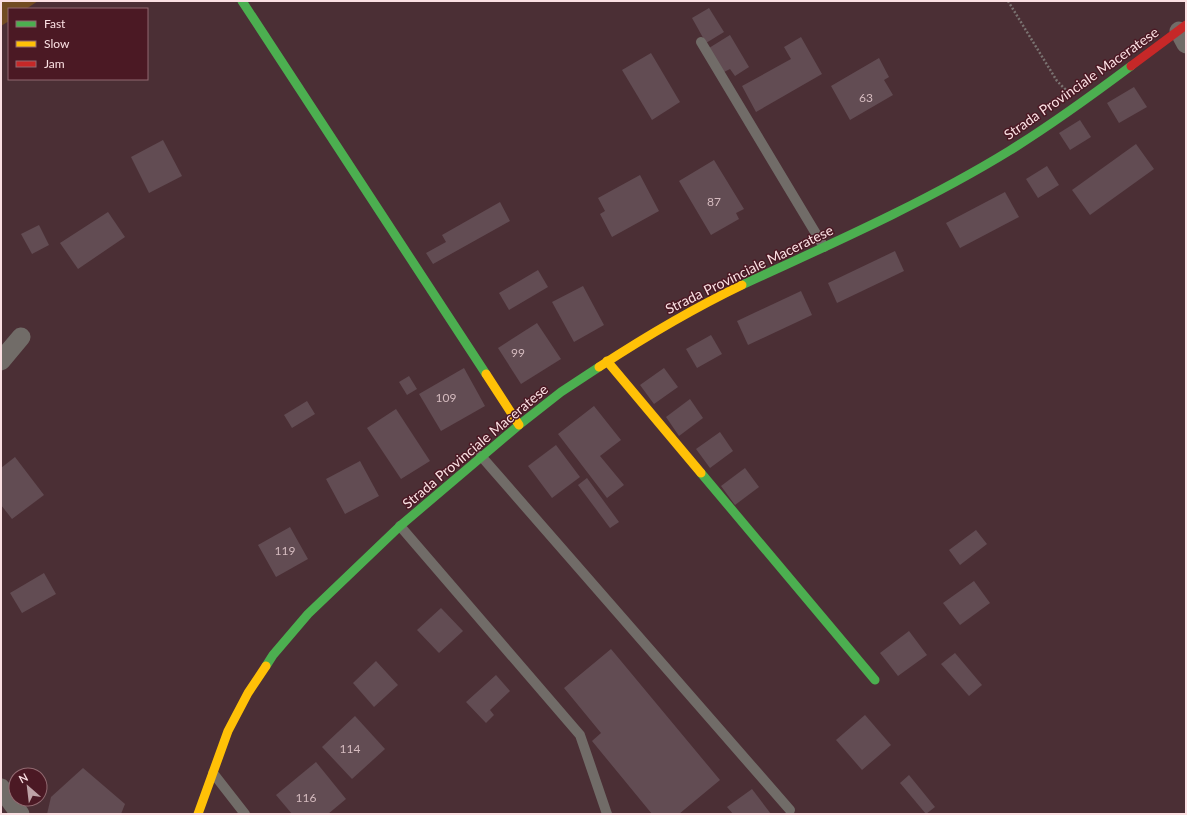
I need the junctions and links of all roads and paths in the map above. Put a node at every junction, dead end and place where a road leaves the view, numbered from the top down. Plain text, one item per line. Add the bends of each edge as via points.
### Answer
1 (242, 1) edge
2 (1008, 1) edge
3 (1184, 34) edge
4 (701, 42) dead end
5 (1080, 104) junction
6 (824, 247) junction
7 (21, 337) dead end
8 (1, 361) edge
9 (607, 361) junction
10 (519, 424) junction
11 (481, 456) junction
12 (400, 526) junction
13 (875, 680) dead end
14 (212, 772) junction
15 (1, 788) edge
16 (790, 810) dead end
17 (20, 814) edge
18 (198, 814) edge
19 (245, 814) edge
20 (607, 814) edge

1 - 10 main road
2 - 5 path via 1057,81
3 - 5 main road, Strada Provinciale Maceratese
4 - 6 lane
5 - 6 main road, Strada Provinciale Maceratese via 1010,151 932,194
6 - 9 main road, Strada Provinciale Maceratese via 719,296
7 - 8 street
9 - 10 main road, Strada Provinciale Maceratese
9 - 13 main road
10 - 11 main road, Strada Provinciale Maceratese
11 - 12 main road, Strada Provinciale Maceratese
11 - 16 lane
12 - 14 main road, Strada Provinciale Maceratese via 308,614 273,655 248,693 228,731
12 - 20 lane via 580,735
14 - 18 main road, Strada Provinciale Maceratese
14 - 19 lane
15 - 17 street

